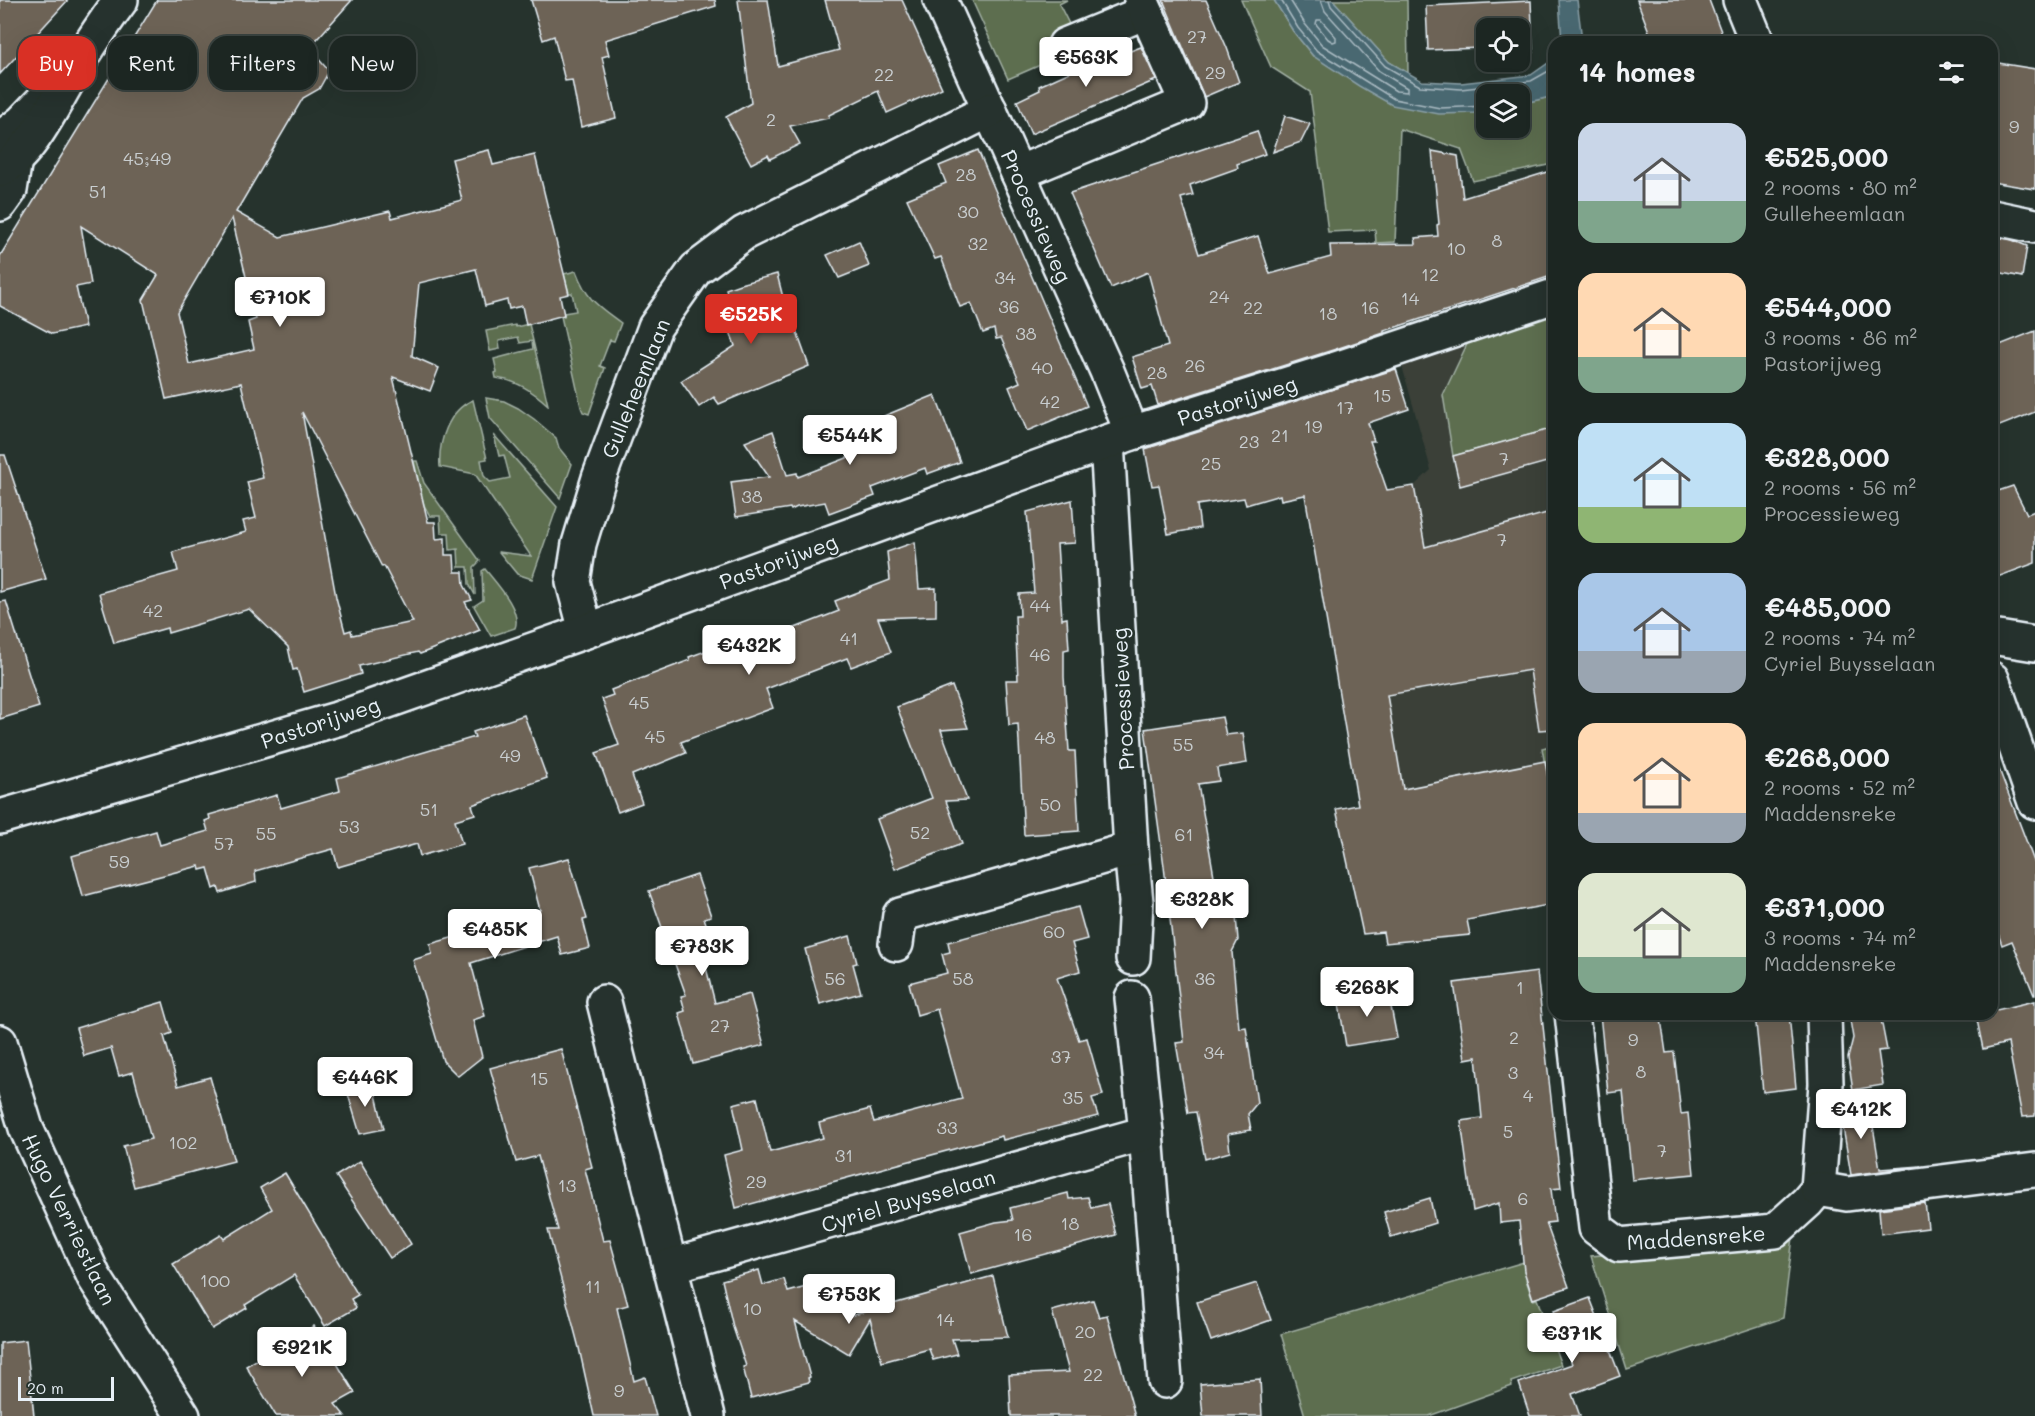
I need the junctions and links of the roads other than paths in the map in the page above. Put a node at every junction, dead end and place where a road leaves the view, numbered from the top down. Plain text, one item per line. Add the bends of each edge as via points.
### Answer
1 (121, 0) edge
2 (940, 0) edge
3 (1740, 0) edge
4 (1144, 6) edge
5 (1755, 36) edge
6 (1065, 45) dead end
7 (990, 110) junction
8 (5, 156) edge
9 (1018, 173) junction
10 (0, 204) edge
11 (1998, 218) edge
12 (2035, 226) edge
13 (1548, 298) edge
14 (1120, 437) junction
15 (586, 631) junction
16 (1998, 638) edge
17 (2035, 644) edge
18 (1998, 696) edge
19 (2035, 802) edge
20 (0, 817) edge
21 (1131, 849) junction
22 (896, 944) dead end
23 (1133, 958) dead end
24 (1132, 998) dead end
25 (604, 1002) dead end
26 (1573, 1020) edge
27 (1824, 1020) edge
28 (0, 1042) edge
29 (1146, 1133) junction
30 (2035, 1170) edge
31 (1818, 1189) junction
32 (670, 1266) junction
33 (1165, 1381) dead end
34 (183, 1416) edge
35 (708, 1416) edge

1 - 8 street via 79,62 22,122
2 - 7 street, Processieweg
3 - 5 street
4 - 6 street
4 - 9 street via 1187,103
7 - 9 street, Processieweg
7 - 15 street, Gulleheemlaan via 744,233 696,269 655,327 599,478 579,544 573,582
8 - 10 street via 10,190
9 - 14 street, Processieweg via 1107,371
11 - 12 street
13 - 14 street, Pastorijweg
14 - 15 street, Pastorijweg
14 - 21 street, Processieweg
15 - 20 street, Pastorijweg via 337,719
16 - 17 street
18 - 19 street
21 - 22 street via 900,915
21 - 23 street, Processieweg via 1136,902
24 - 29 street
25 - 32 street
26 - 31 street, Maddensreke via 1596,1228 1604,1234 1620,1245 1775,1231
27 - 31 street via 1826,1084
28 - 34 street, Hugo Verriestlaan via 26,1128 94,1277
29 - 32 street, Cyriel Buysselaan
29 - 33 street
30 - 31 street via 1847,1194
32 - 35 street

